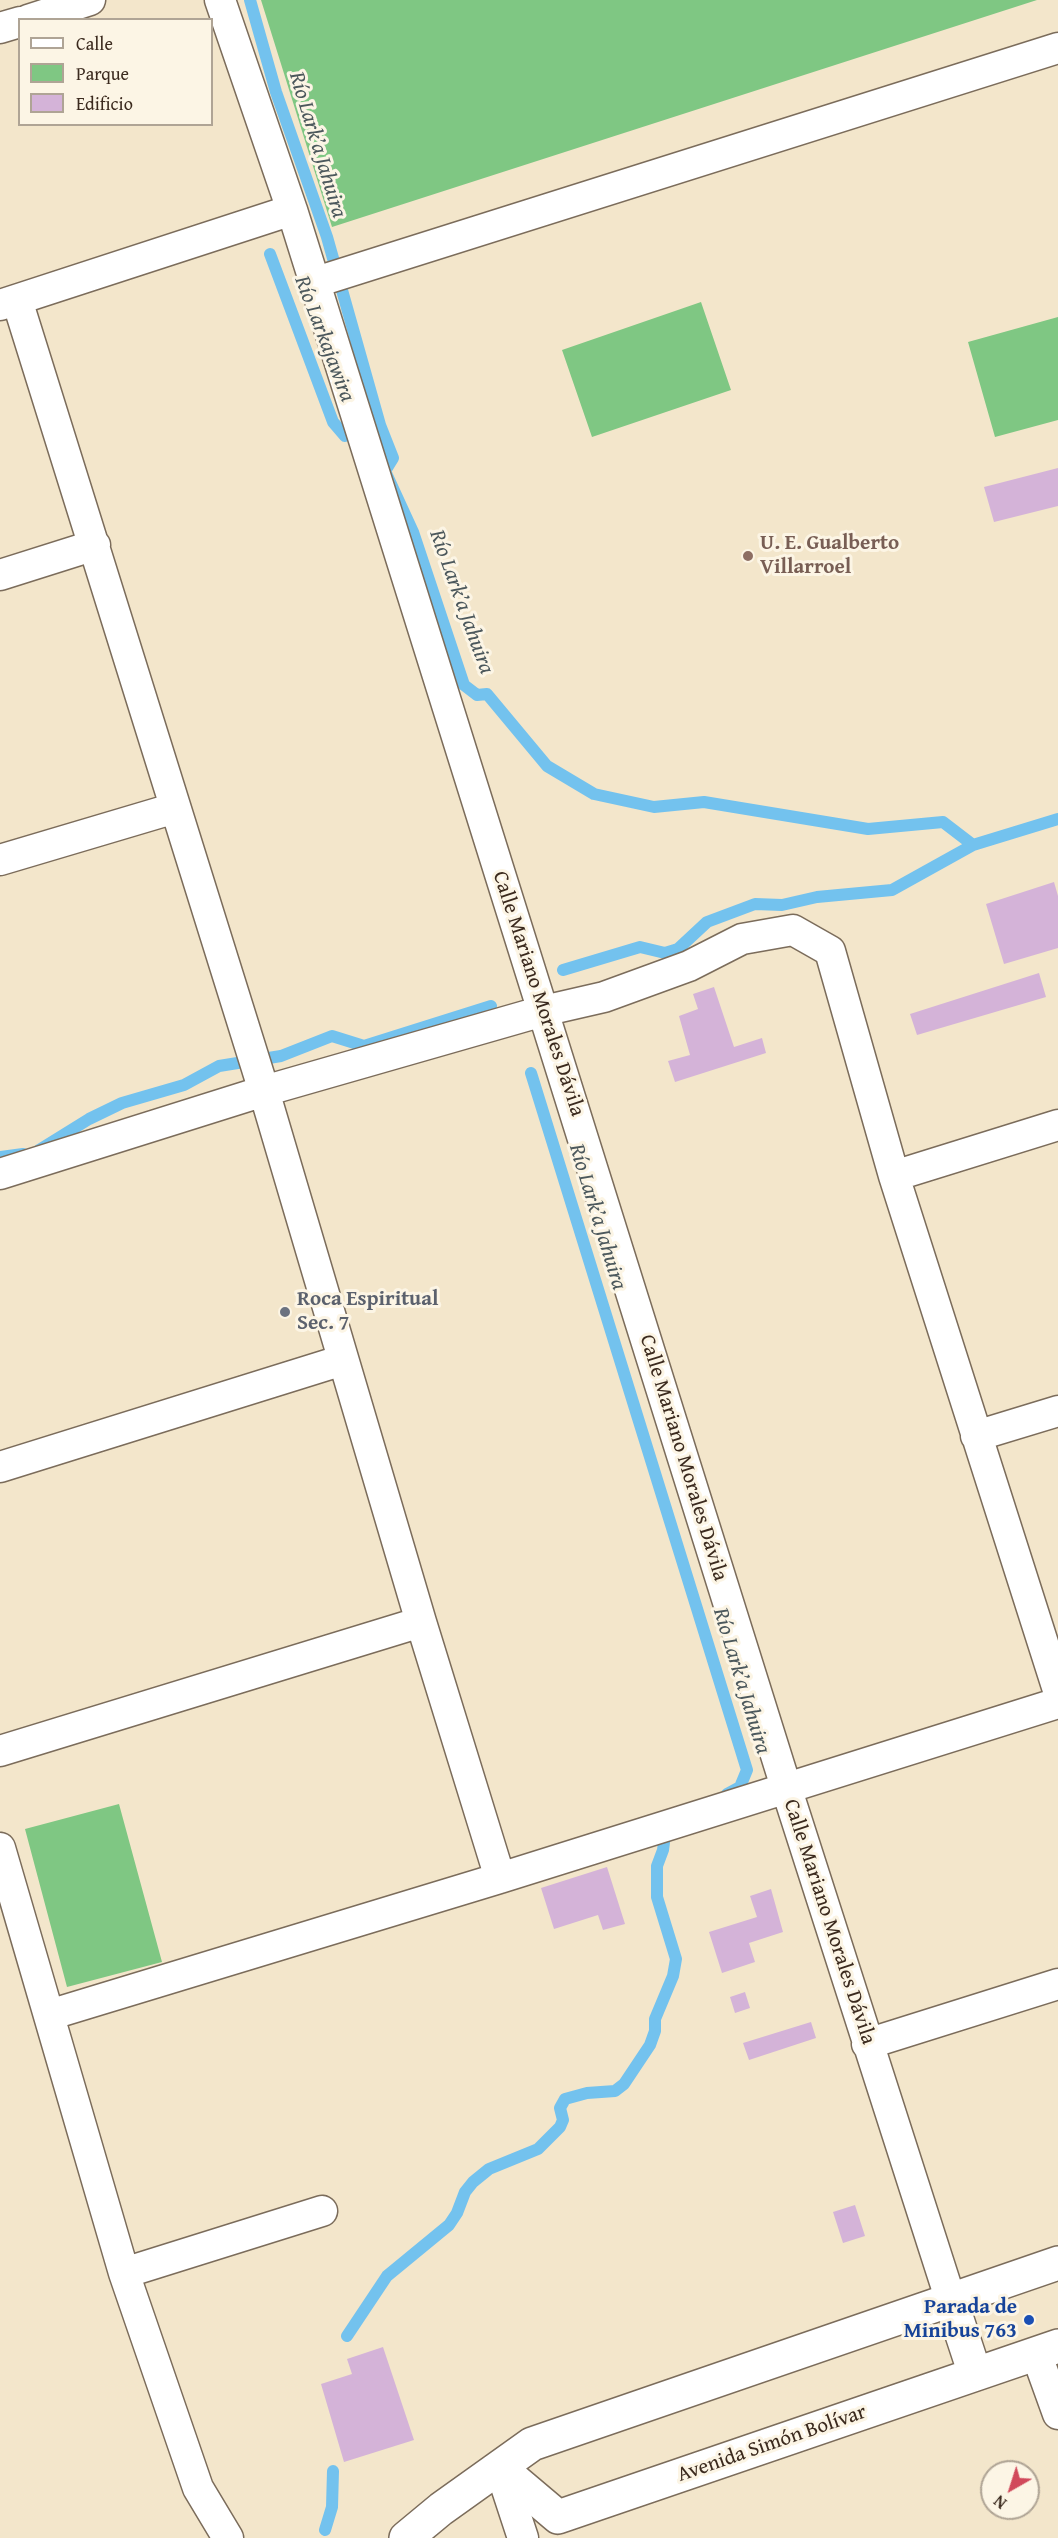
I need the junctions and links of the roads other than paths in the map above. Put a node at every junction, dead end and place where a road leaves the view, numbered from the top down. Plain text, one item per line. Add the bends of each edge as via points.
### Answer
1 (90, 0) edge
2 (220, 0) edge
3 (34, 18) edge
4 (18, 23) edge
5 (0, 28) edge
6 (1058, 48) edge
7 (292, 210) junction
8 (314, 283) junction
9 (9, 302) edge
10 (95, 545) junction
11 (0, 575) edge
12 (175, 808) junction
13 (0, 860) edge
14 (543, 1011) junction
15 (264, 1091) junction
16 (1058, 1125) edge
17 (0, 1174) edge
18 (894, 1176) junction
19 (343, 1360) junction
20 (1058, 1411) edge
21 (976, 1436) junction
22 (0, 1467) edge
23 (421, 1622) junction
24 (1058, 1690) edge
25 (1058, 1703) edge
26 (0, 1751) edge
27 (786, 1787) junction
28 (0, 1848) edge
29 (500, 1878) junction
30 (1058, 1984) edge
31 (49, 2015) junction
32 (867, 2044) junction
33 (322, 2211) dead end
34 (1058, 2263) edge
35 (124, 2273) junction
36 (950, 2298) junction
37 (1047, 2350) edge
38 (975, 2374) junction
39 (1058, 2414) edge
40 (500, 2468) junction
41 (228, 2538) edge
42 (406, 2538) edge
43 (523, 2538) edge

1 - 3 street
2 - 7 street, Calle Mariano Morales Dávila
4 - 5 street
6 - 8 street
7 - 8 street, Calle Mariano Morales Dávila
7 - 9 street
8 - 14 street, Calle Mariano Morales Dávila
9 - 10 street
10 - 11 street
10 - 12 street
12 - 13 street
12 - 15 street
14 - 15 street
14 - 18 street via 614,994 689,966 742,939 794,930 830,951
14 - 27 street, Calle Mariano Morales Dávila
15 - 17 street
15 - 19 street
16 - 18 street
18 - 21 street
19 - 22 street
19 - 23 street
20 - 21 street
21 - 24 street
23 - 26 street
23 - 29 street
25 - 27 street
27 - 29 street
27 - 32 street, Calle Mariano Morales Dávila
28 - 31 street
29 - 31 street
30 - 32 street
31 - 35 street
32 - 36 street, Calle Mariano Morales Dávila
33 - 35 street
34 - 36 street
35 - 41 street via 198,2488
36 - 38 street
36 - 40 street via 532,2444
37 - 38 street, Avenida Simón Bolívar
37 - 39 street
38 - 40 street, Avenida Simón Bolívar via 558,2517
40 - 42 street
40 - 43 street

